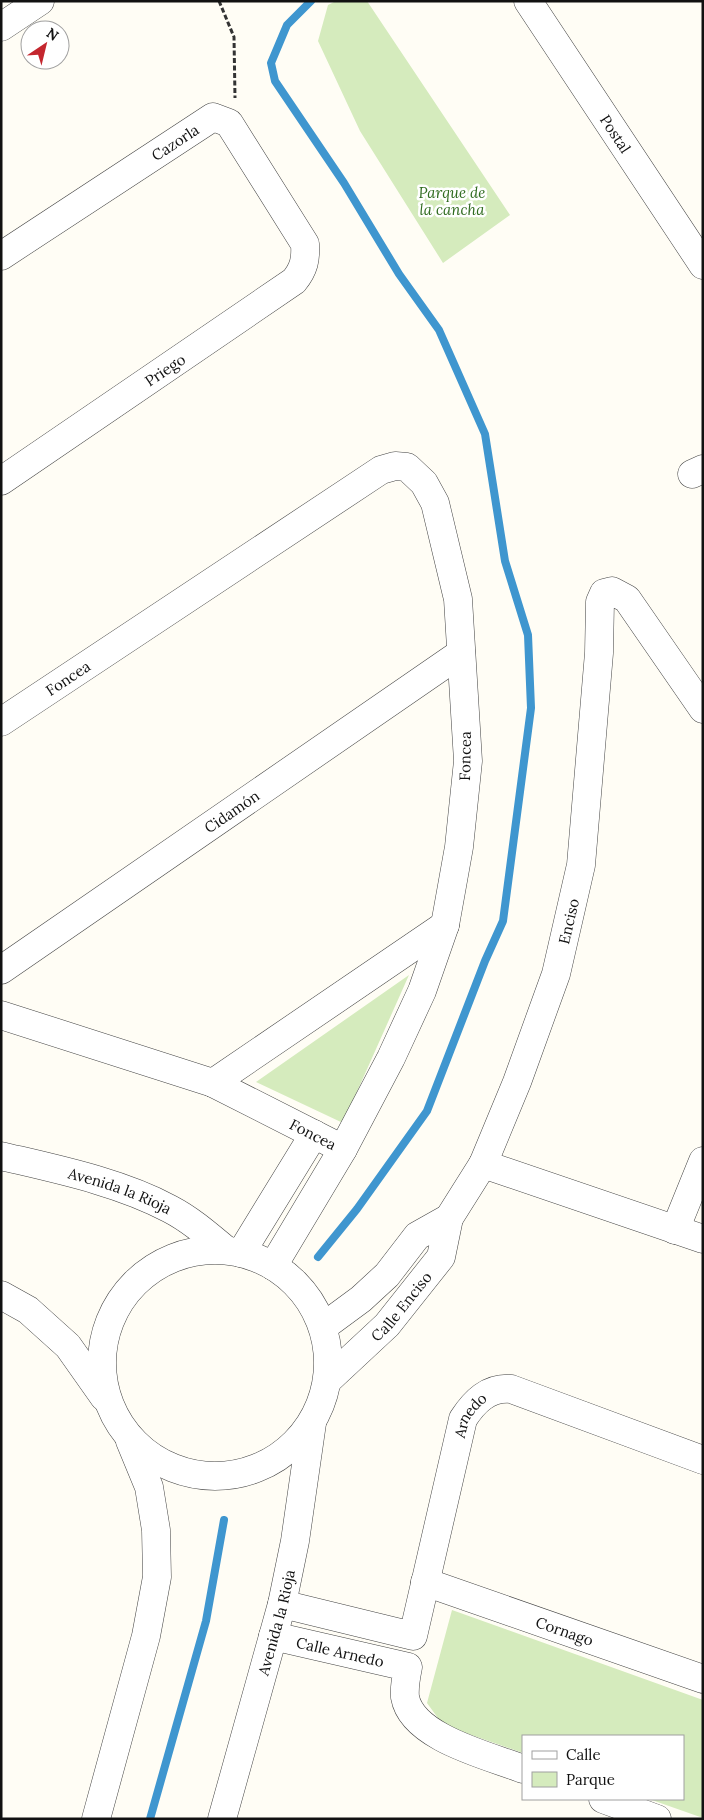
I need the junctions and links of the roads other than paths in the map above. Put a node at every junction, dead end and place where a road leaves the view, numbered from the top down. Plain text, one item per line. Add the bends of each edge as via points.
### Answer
1 (528, 1) edge
2 (228, 123) joint
3 (1, 256) edge
4 (703, 265) edge
5 (1, 481) edge
6 (461, 653) junction
7 (703, 709) edge
8 (1, 722) edge
9 (445, 924) junction
10 (1, 970) edge
11 (1, 1015) edge
12 (213, 1083) junction
13 (314, 1134) junction
14 (342, 1149) junction
15 (1, 1156) edge
16 (703, 1161) edge
17 (483, 1164) junction
18 (449, 1218) junction
19 (675, 1230) junction
20 (703, 1240) edge
21 (234, 1251) junction
22 (273, 1266) junction
23 (1, 1296) edge
24 (323, 1327) junction
25 (328, 1380) junction
26 (110, 1405) junction
27 (312, 1423) junction
28 (129, 1437) junction
29 (703, 1460) edge
30 (425, 1582) junction
31 (282, 1604) junction
32 (273, 1636) junction
33 (703, 1679) edge
34 (522, 1769) edge
35 (606, 1800) edge
36 (96, 1819) edge
37 (222, 1819) edge
38 (657, 1819) edge

1 - 4 street, Postal
2 - 3 street, Cazorla via 213,117 204,120
2 - 5 street, Priego via 305,244 302,271 294,281
6 - 8 street, Foncea via 458,599 435,503 416,474 407,467 395,466 381,470
6 - 9 street, Foncea via 468,761 459,847
6 - 10 street, Cidamón
7 - 17 street, Enciso via 628,598 612,591 604,593 600,602 599,653 581,865 556,974
9 - 12 street
9 - 14 street, Foncea via 422,991 391,1058
11 - 12 street, Foncea
12 - 13 street, Foncea
13 - 14 street, Foncea
13 - 21 street
14 - 22 street
15 - 21 street, Avenida la Rioja via 139,1195 195,1224
16 - 19 street
17 - 18 street, Calle Enciso
17 - 19 street
18 - 24 street, Calle Enciso via 417,1236 386,1275 361,1299
18 - 25 street, Calle Enciso via 441,1257 387,1324
19 - 20 street
21 - 22 street
21 - 26 street via 193,1251 162,1263 135,1282 115,1308 104,1340 102,1373
22 - 24 street via 295,1282 312,1303
23 - 26 street via 28,1310 68,1346
24 - 25 street via 329,1353
25 - 27 street
26 - 28 street
27 - 28 street via 289,1450 267,1464 225,1476 189,1474 156,1460
27 - 31 street, Avenida la Rioja via 295,1541
28 - 36 street via 150,1487 156,1530 157,1577 146,1636
29 - 30 street, Arnedo via 511,1389 500,1388 472,1405 463,1419
30 - 31 street, Arnedo via 413,1636
30 - 33 street, Cornago
31 - 32 street, Avenida la Rioja
32 - 34 street, Calle Arnedo via 408,1667 404,1685 406,1700 418,1721 437,1737
32 - 37 street, Avenida la Rioja
35 - 38 street

